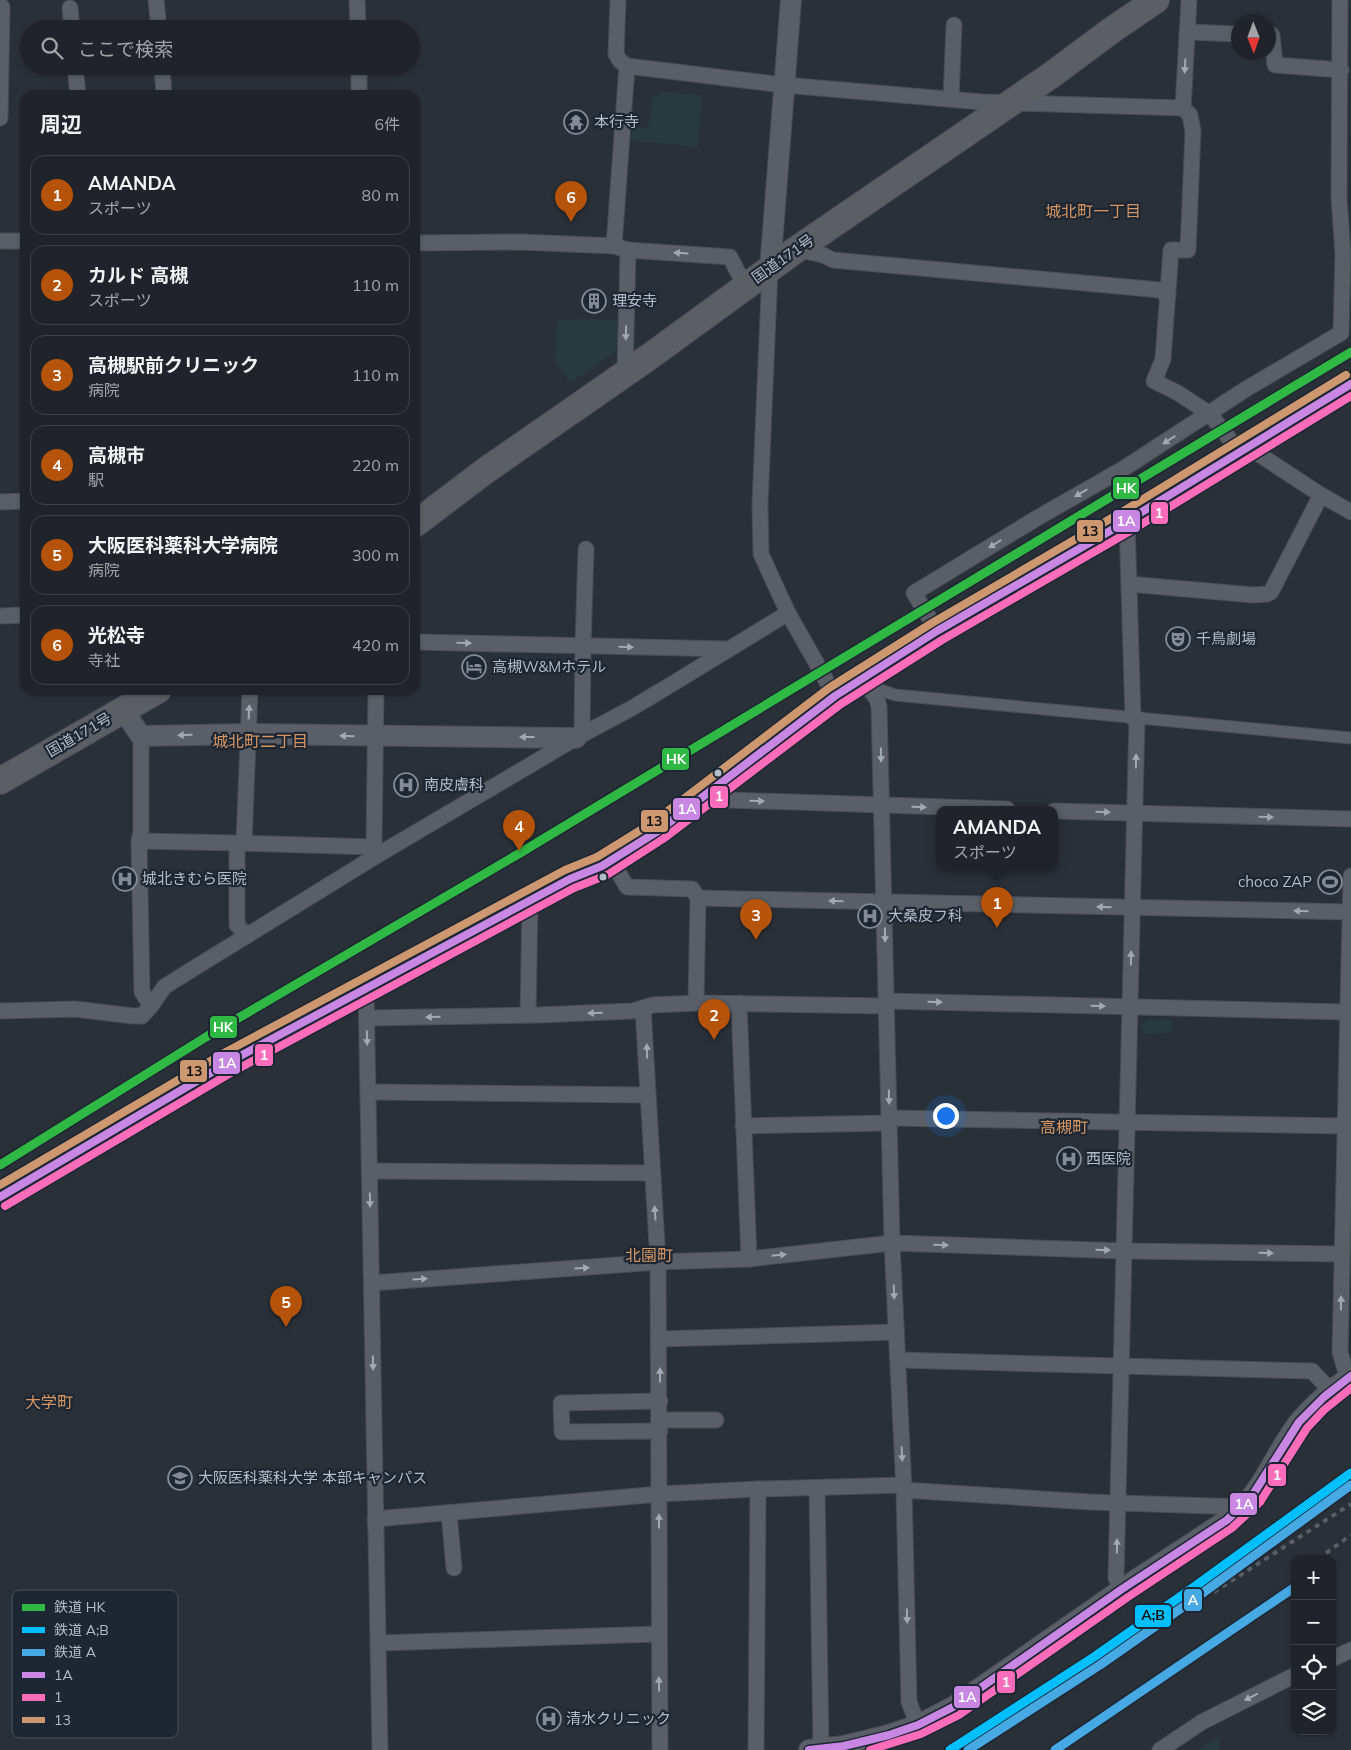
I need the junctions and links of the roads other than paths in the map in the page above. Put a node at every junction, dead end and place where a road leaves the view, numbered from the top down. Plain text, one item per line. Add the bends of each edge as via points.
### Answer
1 (156, 0) edge
2 (357, 0) edge
3 (618, 0) edge
4 (791, 0) edge
5 (1156, 0) edge
6 (1189, 0) edge
7 (1340, 0) edge
8 (2, 8) dead end
9 (70, 8) dead end
10 (71, 20) edge
11 (158, 20) edge
12 (358, 20) edge
13 (954, 25) dead end
14 (1187, 32) junction
15 (1231, 34) edge
16 (1274, 60) edge
17 (627, 66) junction
18 (1341, 70) junction
19 (76, 75) edge
20 (163, 75) edge
21 (358, 75) edge
22 (784, 85) junction
23 (77, 90) edge
24 (164, 90) edge
25 (359, 90) edge
26 (951, 99) junction
27 (1010, 103) junction
28 (1183, 108) junction
29 (0, 118) edge
30 (1345, 145) edge
31 (1345, 198) edge
32 (0, 241) edge
33 (20, 241) edge
34 (420, 243) edge
35 (621, 248) junction
36 (796, 248) junction
37 (770, 269) junction
38 (745, 286) junction
39 (1168, 296) junction
40 (1346, 330) edge
41 (624, 374) junction
42 (1351, 384) edge
43 (1210, 414) junction
44 (1246, 449) junction
45 (1321, 495) junction
46 (20, 501) edge
47 (0, 502) edge
48 (1351, 512) edge
49 (420, 520) edge
50 (1127, 521) junction
51 (586, 549) dead end
52 (1129, 584) junction
53 (788, 613) junction
54 (20, 615) edge
55 (0, 616) edge
56 (937, 631) junction
57 (420, 642) edge
58 (583, 647) junction
59 (729, 649) junction
60 (858, 682) junction
61 (143, 695) edge
62 (250, 695) edge
63 (376, 695) edge
64 (836, 696) junction
65 (124, 701) junction
66 (1135, 718) junction
67 (248, 734) junction
68 (141, 736) junction
69 (579, 736) junction
70 (375, 737) junction
71 (1351, 738) edge
72 (0, 780) edge
73 (713, 788) junction
74 (882, 806) junction
75 (936, 807) edge
76 (1058, 811) edge
77 (1135, 813) junction
78 (1351, 819) edge
79 (139, 841) junction
80 (241, 843) junction
81 (375, 852) junction
82 (611, 860) junction
83 (1351, 876) edge
84 (698, 898) junction
85 (530, 900) junction
86 (885, 902) junction
87 (1133, 907) junction
88 (1350, 912) edge
89 (247, 936) junction
90 (366, 989) junction
91 (696, 1002) junction
92 (740, 1003) junction
93 (887, 1003) junction
94 (151, 1006) junction
95 (1130, 1007) junction
96 (643, 1008) junction
97 (0, 1010) edge
98 (1347, 1012) junction
99 (528, 1015) junction
100 (367, 1018) junction
101 (368, 1092) junction
102 (648, 1095) junction
103 (889, 1120) junction
104 (1128, 1122) junction
105 (743, 1126) junction
106 (1344, 1126) junction
107 (370, 1171) junction
108 (653, 1174) junction
109 (0, 1197) edge
110 (892, 1243) junction
111 (1124, 1251) junction
112 (1342, 1254) junction
113 (749, 1259) junction
114 (658, 1262) junction
115 (372, 1283) junction
116 (896, 1332) junction
117 (660, 1339) junction
118 (898, 1360) junction
119 (1122, 1366) junction
120 (1349, 1377) edge
121 (1331, 1391) junction
122 (660, 1401) junction
123 (716, 1420) dead end
124 (660, 1425) junction
125 (904, 1487) junction
126 (817, 1488) junction
127 (758, 1489) junction
128 (660, 1494) junction
129 (1118, 1502) junction
130 (1243, 1507) junction
131 (449, 1513) junction
132 (376, 1519) junction
133 (454, 1568) dead end
134 (1122, 1589) junction
135 (659, 1634) junction
136 (378, 1644) junction
137 (1351, 1650) edge
138 (1336, 1657) edge
139 (1291, 1677) edge
140 (918, 1725) junction
141 (380, 1745) edge
142 (815, 1749) edge
143 (660, 1750) edge
144 (756, 1750) edge
145 (1160, 1750) edge

1 - 11 street
2 - 12 street
3 - 17 street via 616,54
4 - 22 street
5 - 27 highway, 国道171号
6 - 14 street
7 - 18 street
8 - 29 street
9 - 10 street
13 - 26 street
14 - 15 street
14 -> 28 street
16 - 18 street via 1275,65
17 - 22 street
17 - 35 street
18 - 30 street
19 - 23 street
20 - 24 street
21 - 25 street
22 - 26 street
22 - 37 street
26 - 27 street
27 - 28 street
27 - 36 highway, 国道171号
28 - 39 street via 1190,115 1193,131 1188,250 1171,250
30 - 31 street
31 - 40 street
32 - 33 street
34 - 35 street via 522,242
38 -> 35 street via 730,257
35 -> 41 street
36 - 37 highway, 国道171号
36 - 39 street via 833,260 1160,290
37 - 38 highway, 国道171号
37 - 53 street via 760,503 761,554
38 - 41 highway, 国道171号
39 - 43 street via 1163,359 1154,381
40 - 43 street
41 - 49 highway, 国道171号
42 - 44 street
43 - 44 street via 1234,445
43 -> 56 street via 1124,469 914,593
44 - 45 street via 1260,454
44 - 50 street
45 - 48 street
45 - 52 street via 1271,592 1267,594
46 - 47 street
50 - 52 street
50 - 56 street
51 - 58 street
52 - 66 street
53 - 59 street
53 - 64 street
54 - 55 street
56 - 60 street
57 -> 58 street
58 -> 59 street
58 - 69 street
59 - 69 street
60 - 64 street
60 - 66 street via 895,695
60 -> 74 street via 872,691 879,706
61 - 65 highway, 国道171号
67 -> 62 street
63 - 70 street
64 - 73 street
65 - 68 street
65 - 72 highway, 国道171号
66 - 71 street
77 -> 66 street
67 -> 68 street
70 -> 67 street
67 - 80 street
68 - 79 street
69 -> 70 street
69 - 81 street
70 - 81 street
73 -> 74 street via 728,800
73 - 82 street via 658,831
74 -> 75 street
74 - 86 street
76 -> 77 street
77 -> 78 street
77 - 87 street
79 - 80 street
79 - 94 street via 142,992
80 - 81 street
80 - 89 street via 237,925
81 - 89 street
82 - 84 street via 627,887 692,889
82 - 85 street
83 - 88 street
86 -> 84 street
84 - 91 street
85 - 90 street
85 - 99 street
87 -> 86 street
86 -> 93 street
88 -> 87 street
95 -> 87 street
88 - 98 street
89 - 94 street via 164,987
90 - 100 street
90 - 109 street via 229,1062
91 - 92 street
91 - 96 street via 653,1004
92 - 93 street
92 - 105 street
93 -> 95 street
93 -> 103 street
94 - 97 street via 142,1016 76,1009
95 - 98 street
95 - 104 street
96 -> 99 street
102 -> 96 street
98 - 106 street
99 -> 100 street
100 -> 101 street
101 - 102 street
101 - 107 street
102 - 108 street
103 - 104 street
103 - 105 street
103 - 110 street
104 - 106 street
104 - 111 street
105 - 113 street
106 - 112 street
107 - 108 street
107 -> 115 street
114 -> 108 street
110 -> 111 street
113 -> 110 street
110 -> 116 street
111 -> 112 street
111 - 119 street
120 -> 112 street via 1340,1352
113 - 114 street
115 -> 114 street
114 - 117 street
115 -> 132 street
116 - 117 street
116 - 118 street
122 -> 117 street
118 - 119 street
118 -> 125 street
119 - 121 street via 1312,1371
119 - 129 street
120 - 121 street
121 - 130 street via 1298,1422
122 - 124 street
122 - 124 street via 561,1403 562,1432
123 - 124 street
124 - 128 street
125 - 126 street
125 - 129 street
125 -> 140 street via 909,1702
126 - 127 street
126 - 142 street
127 - 128 street
127 - 144 street
128 - 131 street
135 -> 128 street
129 - 130 street
134 -> 129 street via 1116,1578
130 - 134 street
131 - 132 street
131 - 133 street
132 - 136 street
132 - 141 street
134 - 140 street via 953,1707
135 - 136 street
143 -> 135 street
136 - 141 street
137 - 138 street
139 -> 145 street via 1202,1722
140 - 142 street via 861,1742

